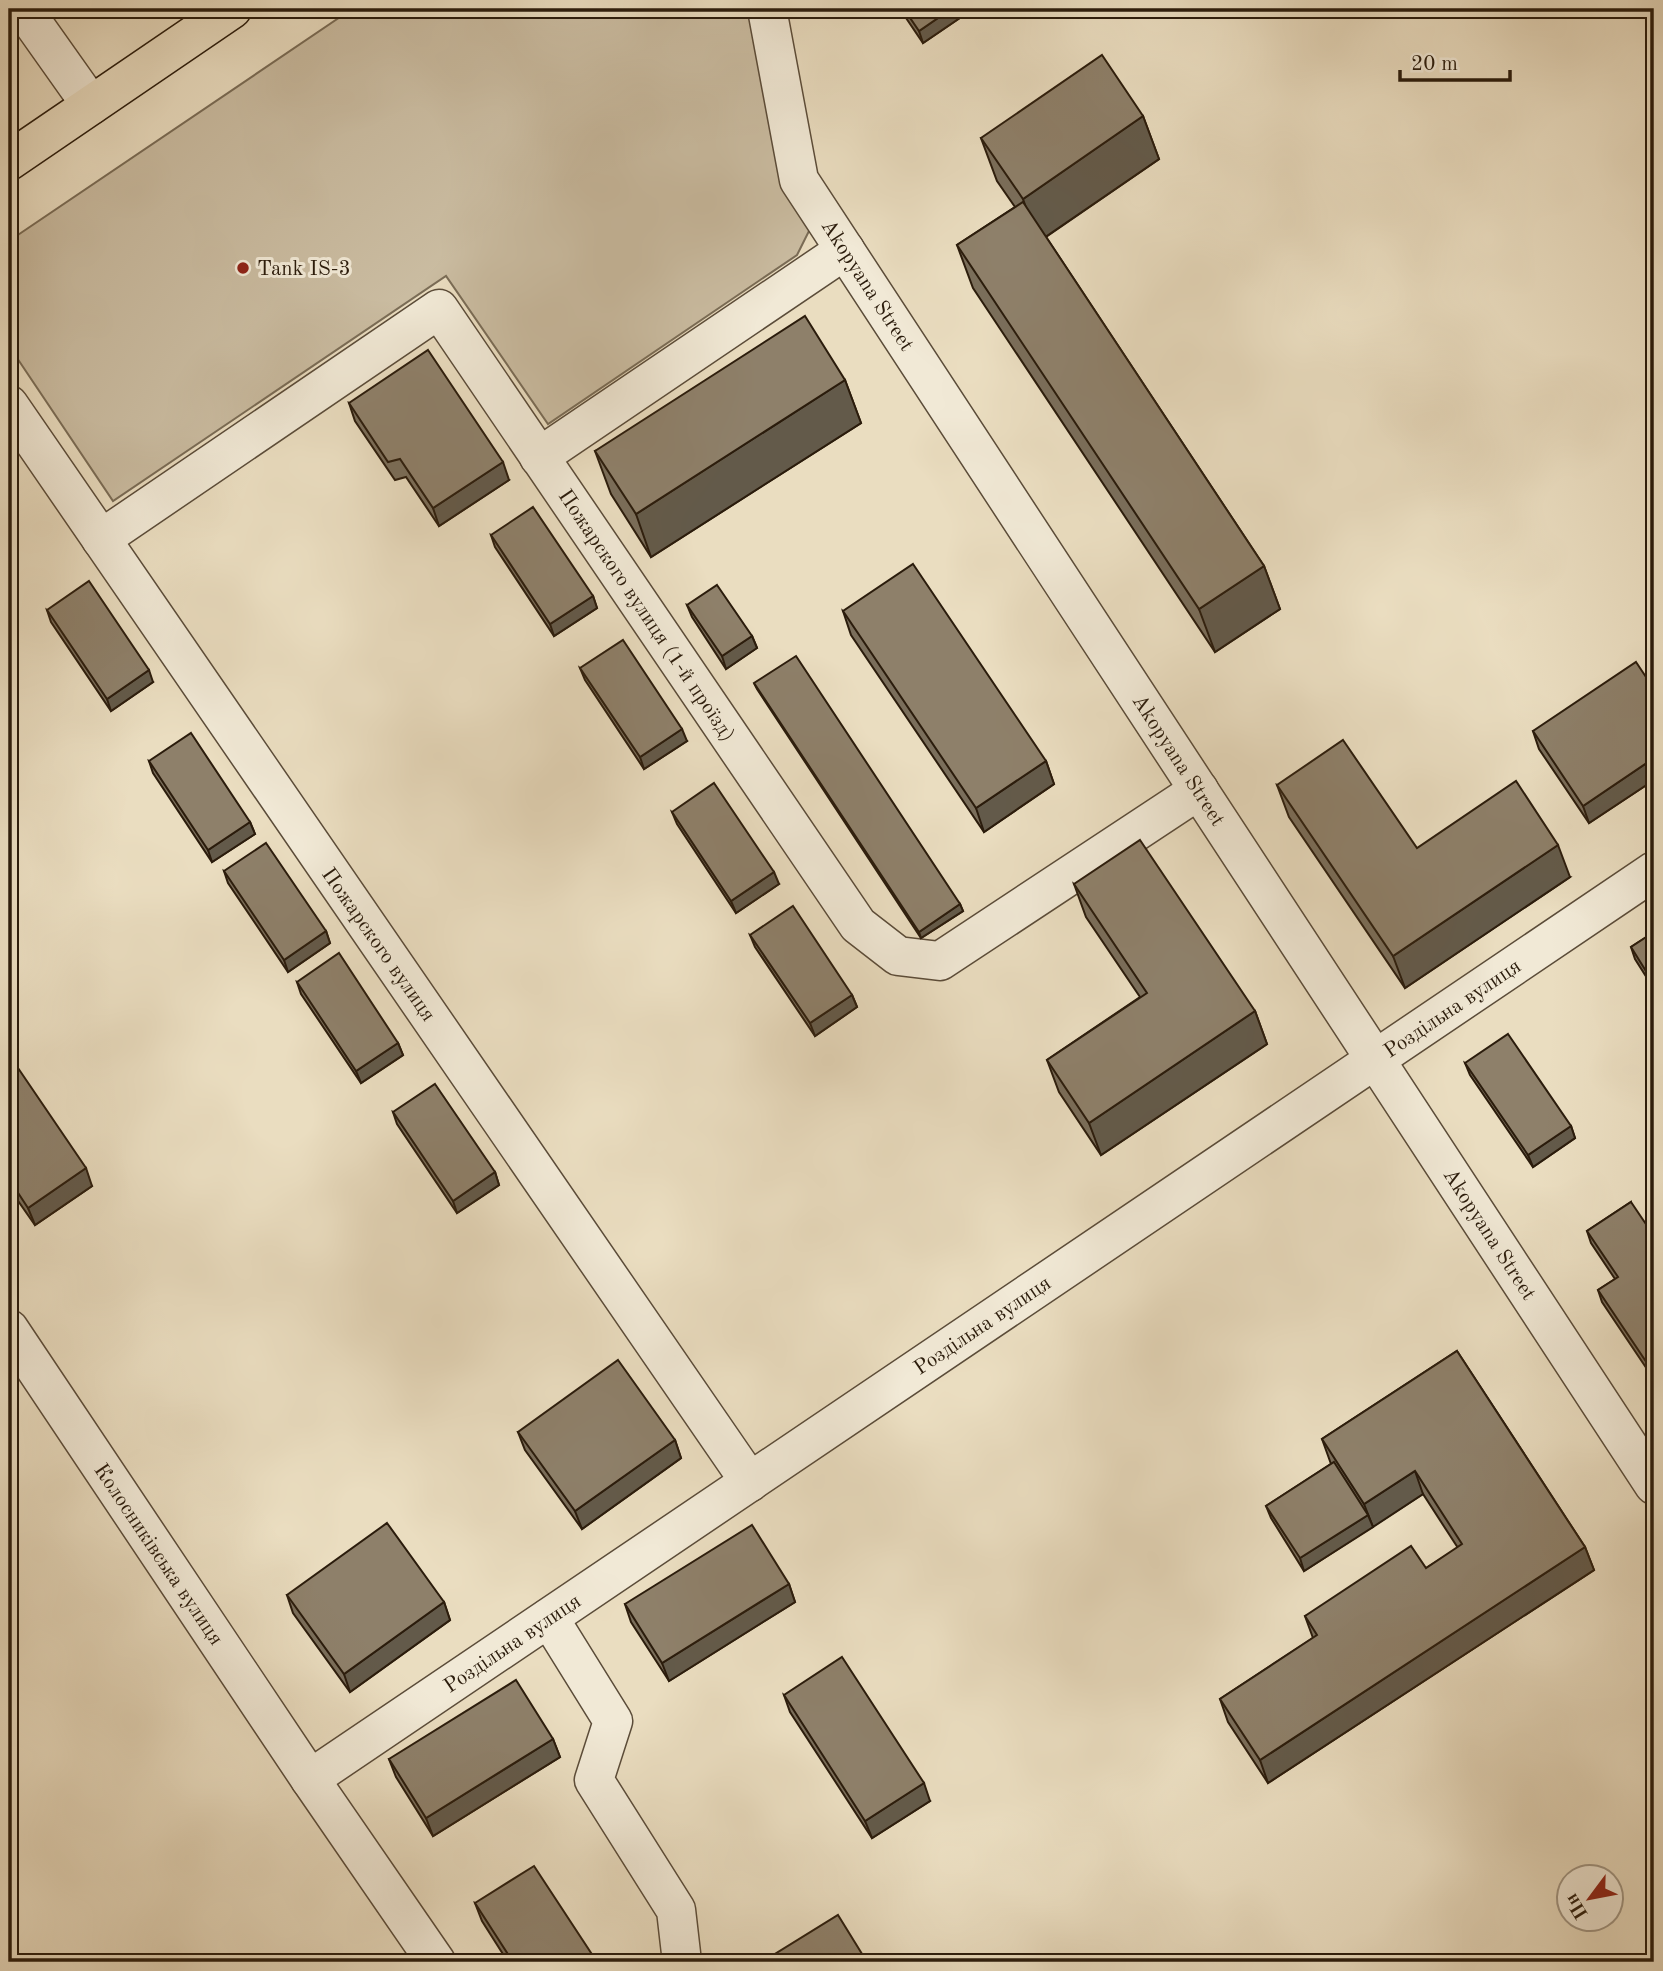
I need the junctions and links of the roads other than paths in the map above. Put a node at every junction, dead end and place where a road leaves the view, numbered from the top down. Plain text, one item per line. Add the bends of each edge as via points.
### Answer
1 (23, 9) edge
2 (232, 9) edge
3 (767, 9) edge
4 (91, 105) junction
5 (9, 161) edge
6 (845, 250) junction
7 (9, 405) edge
8 (540, 457) junction
9 (101, 539) junction
10 (1199, 790) junction
11 (1654, 871) edge
12 (1375, 1059) junction
13 (9, 1328) edge
14 (1643, 1444) edge
15 (750, 1482) junction
16 (1654, 1485) edge
17 (549, 1618) junction
18 (310, 1779) junction
19 (436, 1962) edge
20 (681, 1962) edge

1 - 4 street
2 - 4 main road
3 - 6 street, Akopyana Street via 799,180
4 - 5 main road
6 - 8 street
6 - 10 street, Akopyana Street
7 - 9 street, Пожарского вулиця
8 - 9 street, Пожарского вулиця (1-й проїзд) via 439,309
8 - 10 street, Пожарского вулиця (1-й проїзд) via 858,925 898,956 940,961
9 - 15 street, Пожарского вулиця
10 - 12 street, Akopyana Street
11 - 12 street, Роздільна вулиця
12 - 14 street, Akopyana Street
12 - 15 street, Роздільна вулиця
13 - 18 street, Колосниківська вулиця
14 - 16 street, Akopyana Street
15 - 17 street, Роздільна вулиця
17 - 18 street, Роздільна вулиця
17 - 20 street via 613,1721 594,1780 676,1910
18 - 19 street, Колосниківська вулиця

